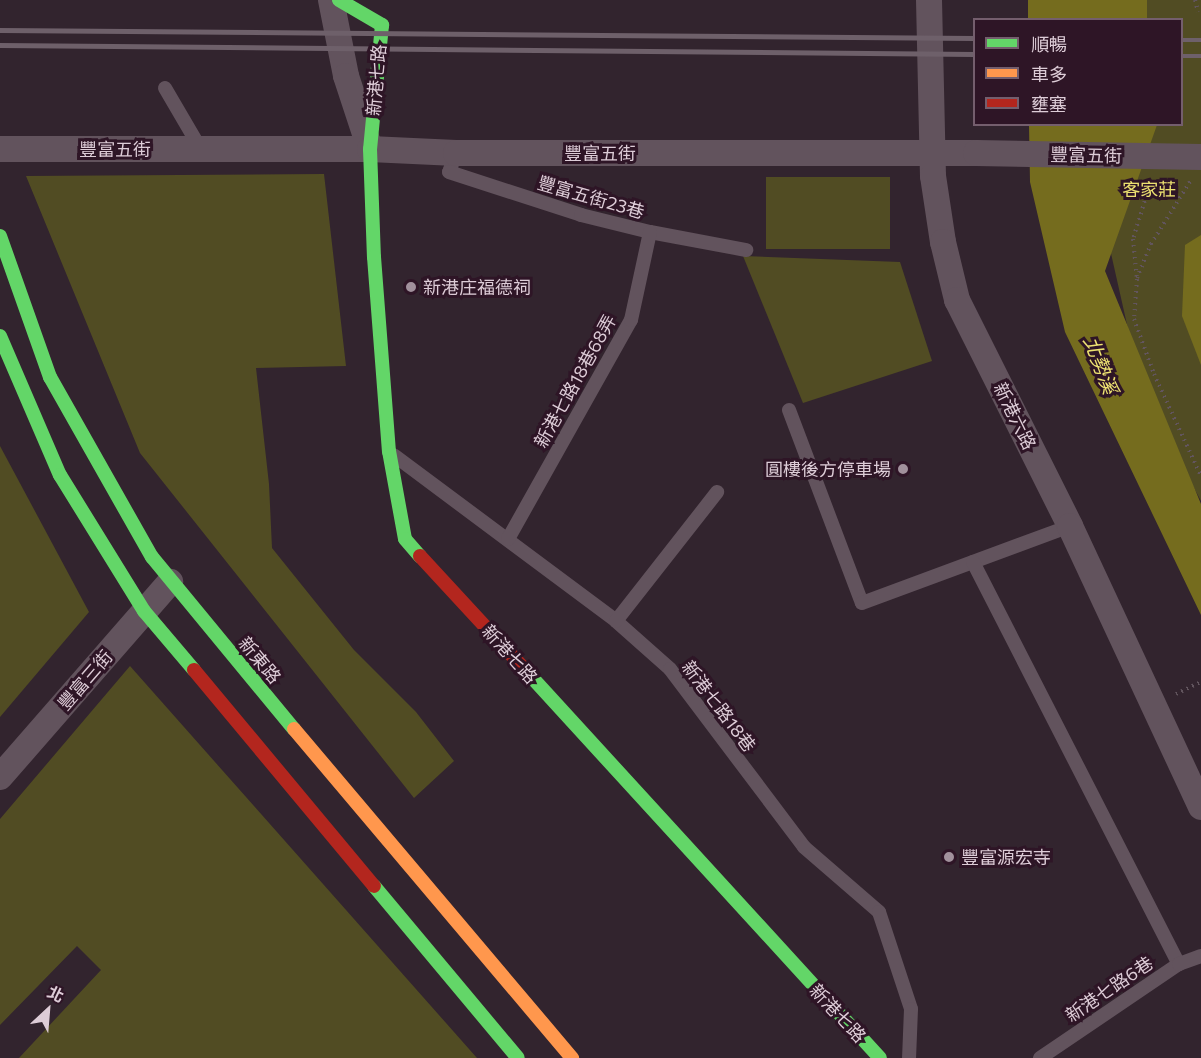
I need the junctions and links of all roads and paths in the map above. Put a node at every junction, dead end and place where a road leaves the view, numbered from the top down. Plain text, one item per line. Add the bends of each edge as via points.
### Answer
1 (331, 0) edge
2 (339, 0) edge
3 (929, 0) edge
4 (1195, 0) edge
5 (1198, 12) dead end
6 (165, 88) dead end
7 (200, 148) junction
8 (0, 149) edge
9 (370, 149) junction
10 (456, 153) junction
11 (931, 154) junction
12 (1197, 167) edge
13 (1150, 184) dead end
14 (650, 232) junction
15 (0, 236) edge
16 (746, 250) dead end
17 (1137, 279) junction
18 (28, 313) junction
19 (0, 323) edge
20 (0, 336) edge
21 (789, 410) dead end
22 (389, 451) junction
23 (1201, 476) edge
24 (717, 492) dead end
25 (1070, 526) junction
26 (508, 539) junction
27 (973, 562) junction
28 (170, 582) junction
29 (144, 611) junction
30 (616, 621) junction
31 (1201, 682) edge
32 (1176, 694) dead end
33 (0, 777) edge
34 (1201, 807) edge
35 (1201, 956) edge
36 (1179, 964) junction
37 (518, 1058) edge
38 (572, 1058) edge
39 (880, 1058) edge
40 (909, 1058) edge
41 (1040, 1058) edge

1 - 9 street, 新港七路 via 346,76
2 - 9 main road, 新港七路 via 382,25
3 - 11 street, 新港六路
4 - 5 path
6 - 7 lane
7 - 8 street, 豐富五街
7 - 9 street, 豐富五街
9 - 10 street, 豐富五街
9 - 22 main road, 新港七路
10 - 11 street, 豐富五街
10 - 14 lane, 豐富五街23巷 via 449,172 581,215
11 - 12 street, 豐富五街 via 976,153
11 - 25 street, 新港六路 via 943,242 957,300
12 - 17 path via 1151,244
13 - 17 path via 1133,239
14 - 16 lane, 豐富五街23巷
14 - 26 lane, 新港七路18巷68弄 via 631,320
15 - 18 main road, 新東路
17 - 23 path via 1134,319 1154,374
18 - 19 street
18 - 28 main road, 新東路 via 50,377
20 - 29 main road via 60,476
21 - 27 lane via 862,603
22 - 26 lane, 新港七路18巷
22 - 39 main road, 新港七路 via 405,539
24 - 30 lane
25 - 27 lane
25 - 34 street, 新港六路
26 - 30 lane, 新港七路18巷
27 - 36 lane
28 - 29 street, 豐富三街
28 - 38 main road, 新東路
29 - 33 street, 豐富三街
29 - 37 main road
30 - 40 lane, 新港七路18巷 via 670,669 804,847 879,912 911,1009
31 - 32 path
35 - 36 lane, 新港七路6巷
36 - 41 lane, 新港七路6巷

